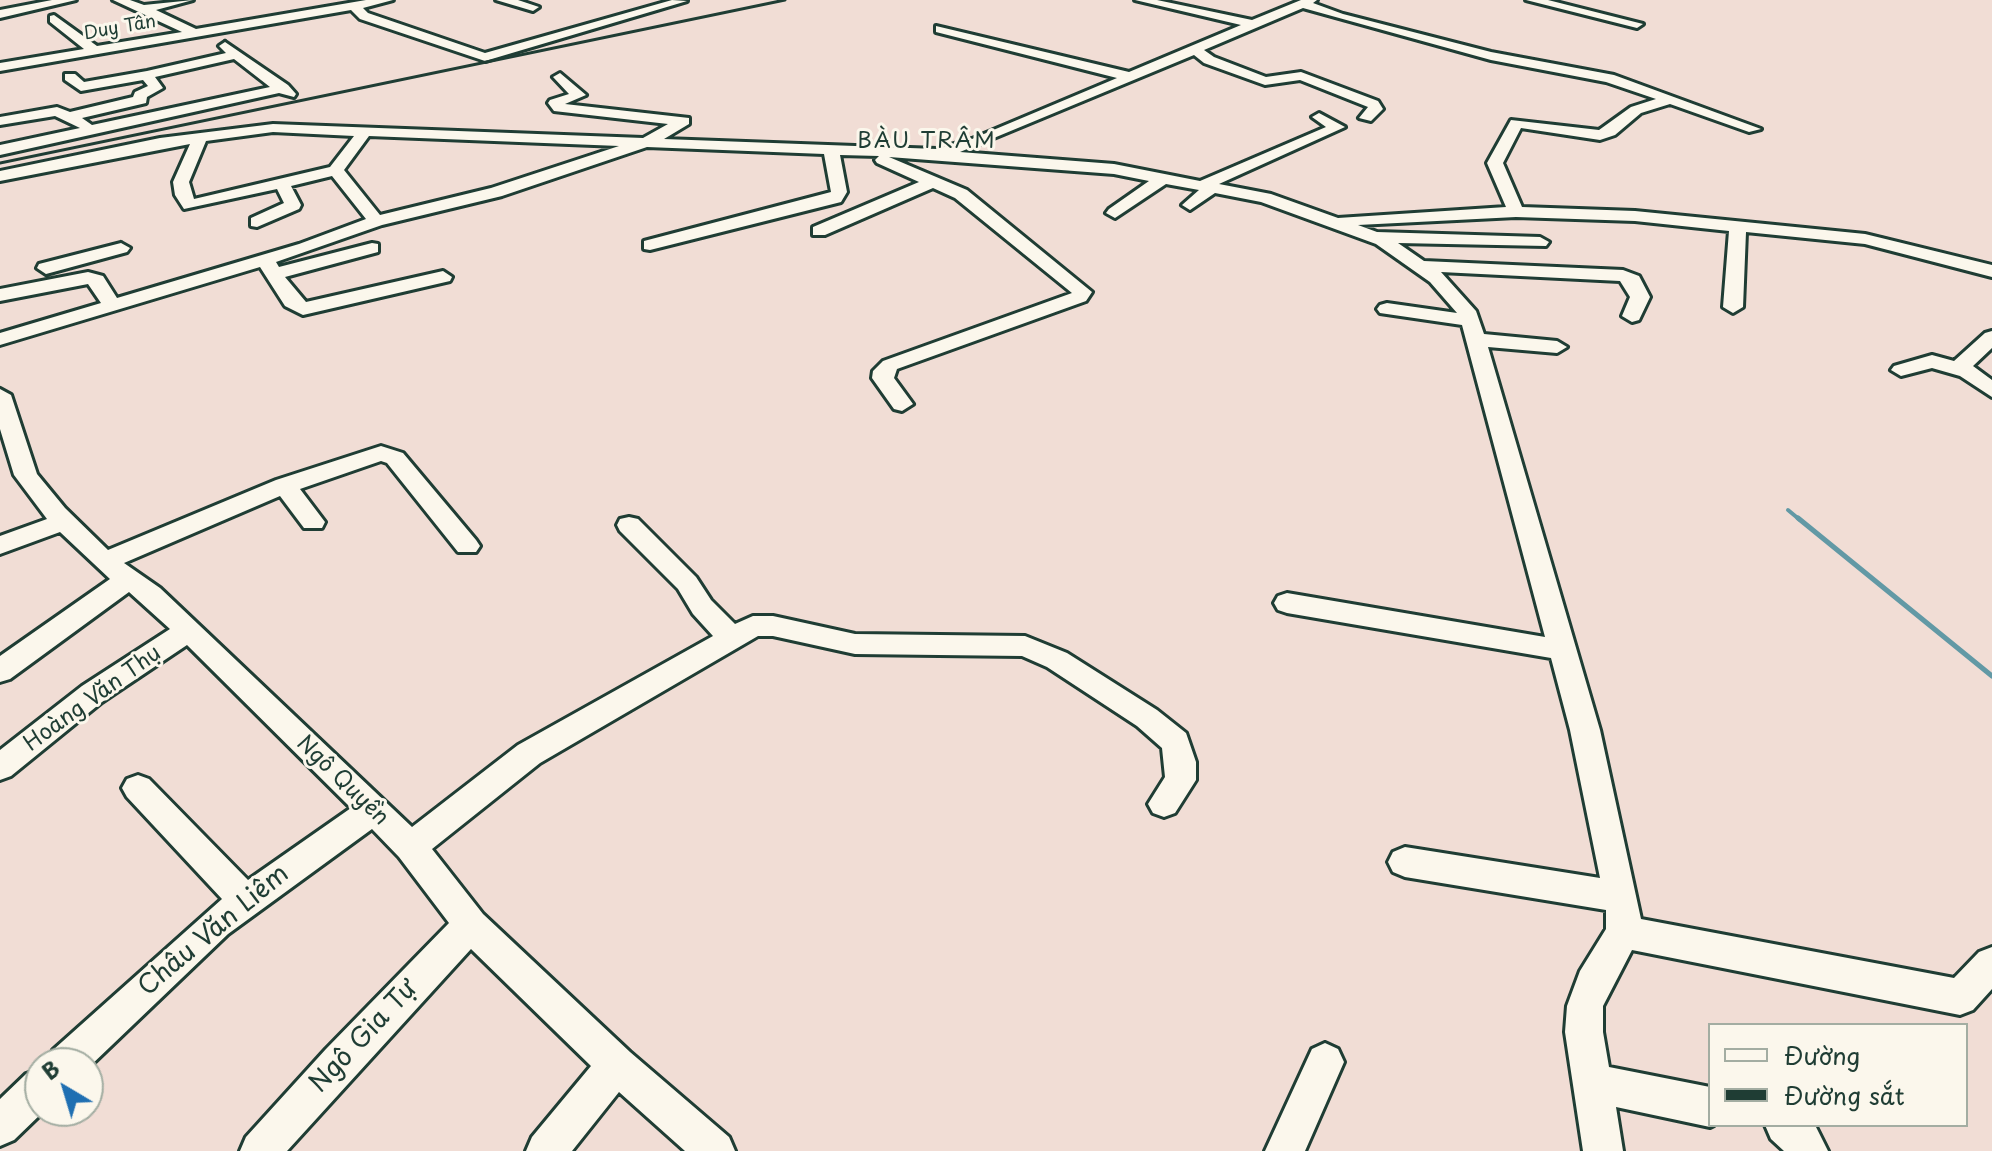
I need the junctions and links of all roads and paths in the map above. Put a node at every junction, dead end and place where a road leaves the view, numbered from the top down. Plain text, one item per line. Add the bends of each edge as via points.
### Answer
1 (70, 0) edge
2 (119, 0) edge
3 (187, 0) edge
4 (387, 0) edge
5 (502, 0) edge
6 (679, 0) edge
7 (1141, 0) edge
8 (1532, 0) edge
9 (369, 1) edge
10 (1307, 2) edge
11 (1223, 3) dead end
12 (354, 6) junction
13 (533, 7) dead end
14 (143, 9) junction
15 (0, 14) edge
16 (1273, 15) junction
17 (364, 16) junction
18 (54, 19) dead end
19 (1252, 24) junction
20 (1637, 24) dead end
21 (940, 29) dead end
22 (383, 30) dead end
23 (200, 32) junction
24 (165, 39) junction
25 (1195, 49) junction
26 (95, 51) junction
27 (177, 55) dead end
28 (236, 55) junction
29 (0, 62) edge
30 (147, 75) junction
31 (1127, 76) junction
32 (70, 77) dead end
33 (560, 77) dead end
34 (1671, 99) junction
35 (71, 116) junction
36 (1319, 117) dead end
37 (1366, 118) dead end
38 (0, 121) edge
39 (1754, 129) dead end
40 (89, 131) junction
41 (365, 131) junction
42 (201, 136) junction
43 (647, 142) junction
44 (0, 150) edge
45 (831, 150) junction
46 (873, 152) junction
47 (938, 154) junction
48 (336, 170) junction
49 (0, 176) edge
50 (1165, 177) junction
51 (935, 181) junction
52 (281, 182) junction
53 (1202, 192) junction
54 (1516, 212) junction
55 (1115, 213) dead end
56 (376, 221) junction
57 (1329, 221) junction
58 (257, 222) dead end
59 (1738, 225) junction
60 (819, 231) dead end
61 (1375, 237) junction
62 (1540, 242) dead end
63 (650, 245) dead end
64 (121, 248) dead end
65 (372, 248) dead end
66 (1422, 266) junction
67 (270, 267) junction
68 (1992, 271) edge
69 (443, 277) dead end
70 (0, 279) edge
71 (0, 295) edge
72 (112, 305) junction
73 (1733, 307) dead end
74 (1387, 309) dead end
75 (1632, 316) dead end
76 (1475, 331) junction
77 (1992, 337) edge
78 (0, 339) edge
79 (1557, 347) dead end
80 (1901, 370) dead end
81 (1962, 370) junction
82 (1992, 391) edge
83 (0, 395) edge
84 (902, 404) dead end
85 (6, 440) edge
86 (284, 485) junction
87 (66, 521) junction
88 (313, 522) dead end
89 (629, 525) dead end
90 (0, 545) edge
91 (467, 546) dead end
92 (116, 571) junction
93 (1287, 603) dead end
94 (187, 631) junction
95 (732, 638) junction
96 (1562, 650) junction
97 (0, 671) edge
98 (0, 767) edge
99 (138, 788) dead end
100 (1164, 804) dead end
101 (372, 811) junction
102 (411, 847) junction
103 (1405, 862) dead end
104 (1620, 897) junction
105 (245, 900) junction
106 (471, 925) junction
107 (1623, 932) junction
108 (1992, 964) edge
109 (83, 1047) edge
110 (1325, 1062) dead end
111 (617, 1065) junction
112 (1592, 1083) junction
113 (24, 1103) edge
114 (1708, 1107) edge
115 (0, 1126) edge
116 (1787, 1127) edge
117 (260, 1151) edge
118 (546, 1151) edge
119 (715, 1151) edge
120 (1285, 1151) edge
121 (1603, 1151) edge
122 (1808, 1151) edge

1 - 15 street
2 - 14 street
3 - 14 street
4 - 9 street, Duy Tân
5 - 13 street
6 - 17 street via 485,57
7 - 19 street
8 - 20 street
9 - 12 street, Duy Tân
10 - 16 street
10 - 34 street via 1339,17 1491,56 1609,78
11 - 16 street
12 - 17 street
12 - 23 street, Duy Tân
14 - 23 street
16 - 19 street
17 - 22 street via 358,21
18 - 26 street
19 - 25 street
21 - 31 street
23 - 24 street, Duy Tân
23 - 28 street
24 - 26 street, Duy Tân
24 - 27 street
25 - 31 street
25 - 37 street via 1209,60 1265,81 1301,76 1375,105
26 - 29 street, Duy Tân
28 - 30 street
28 - 40 street via 289,94
30 - 32 street via 81,87
30 - 35 street via 156,88 140,95 141,100
31 - 47 street
33 - 43 street via 579,95 555,103 559,108 684,121
34 - 39 street
34 - 54 street via 1636,110 1600,135 1516,123 1495,163
35 - 38 street via 57,111
35 - 40 street
36 - 53 street via 1338,127
40 - 44 street
41 - 42 street via 273,128
41 - 43 street
41 - 48 street
42 - 49 street
42 - 52 street via 181,182 190,205
43 - 45 street
43 - 56 street via 496,192
45 - 46 street
45 - 63 street via 839,192 835,198
46 - 47 street
46 - 51 street via 888,164
47 - 50 street via 1104,176
48 - 52 street
48 - 56 street
50 - 53 street
50 - 55 street
51 - 60 street
51 - 84 street via 972,202 1083,292 890,365 883,378
52 - 58 street via 293,205
53 - 57 street
54 - 57 street
54 - 59 street
56 - 67 street
57 - 61 street
59 - 68 street via 1879,242
59 - 73 street
61 - 62 street
61 - 66 street
64 - 70 street
65 - 67 street
66 - 75 street via 1623,276 1632,280 1640,297
66 - 76 street via 1454,296
67 - 69 street via 292,302 303,309
67 - 72 street
71 - 72 street via 88,278 96,280
72 - 78 street
74 - 76 street
76 - 79 street
76 - 96 street
77 - 81 street via 1964,361
80 - 81 street via 1932,361
81 - 82 street
83 - 85 street, Ngô Quyền
85 - 87 street, Ngô Quyền via 33,489
86 - 88 street
86 - 91 street via 388,453
86 - 92 street
87 - 90 street
87 - 92 street, Ngô Quyền
89 - 95 street
92 - 94 street, Ngô Quyền via 166,607
92 - 97 street
93 - 96 street
94 - 98 street, Hoàng Văn Thụ via 92,694
94 - 101 street, Ngô Quyền
95 - 100 street via 753,626 773,626 855,644 1008,645 1041,652 1147,718 1175,742 1180,780
95 - 102 street via 529,754
96 - 104 street via 1585,730
99 - 105 street
101 - 102 street, Ngô Quyền
101 - 105 street, Châu Văn Liêm
102 - 106 street, Ngô Quyền
103 - 104 street
104 - 107 street
105 - 109 street, Châu Văn Liêm
106 - 111 street, Ngô Quyền
106 - 117 street, Ngô Gia Tự
107 - 108 street via 1960,997
107 - 112 street via 1585,1006
110 - 120 street
111 - 118 street
111 - 119 street, Ngô Quyền
112 - 114 street
112 - 121 street
113 - 115 street
116 - 122 street

